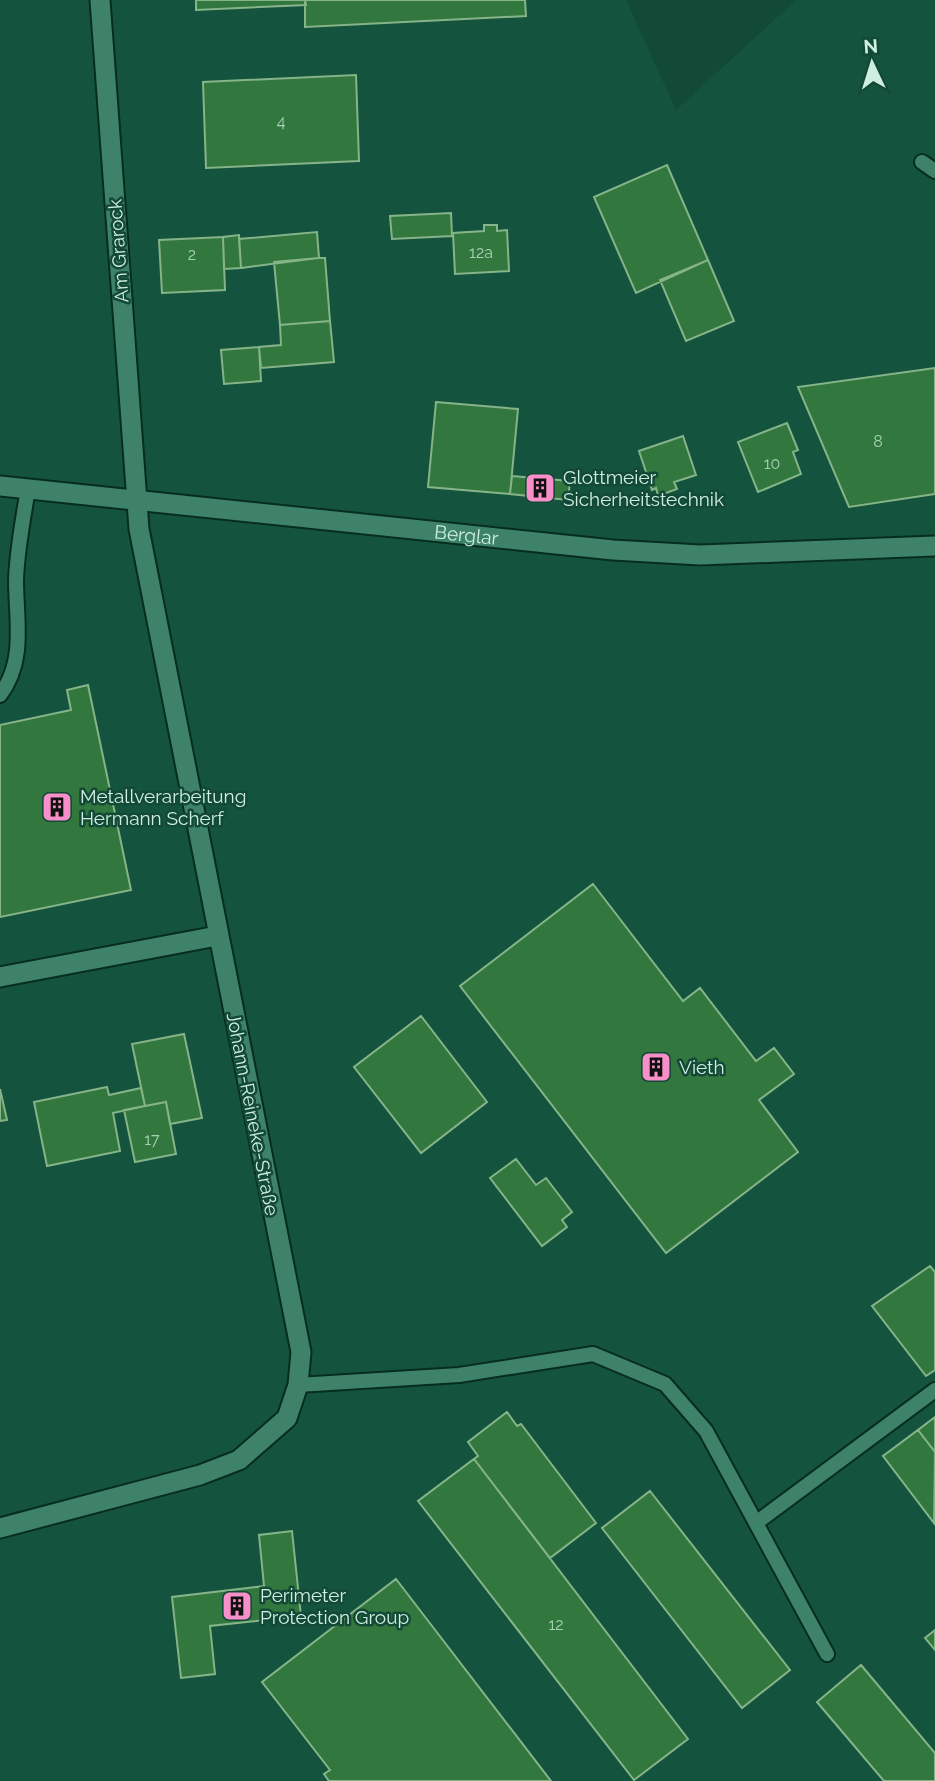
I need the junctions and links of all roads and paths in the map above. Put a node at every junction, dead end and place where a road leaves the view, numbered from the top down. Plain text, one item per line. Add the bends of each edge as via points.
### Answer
1 (100, 0) edge
2 (922, 162) dead end
3 (935, 171) edge
4 (0, 486) edge
5 (28, 489) junction
6 (136, 502) junction
7 (935, 546) edge
8 (0, 695) edge
9 (217, 936) junction
10 (0, 977) edge
11 (298, 1385) junction
12 (935, 1390) edge
13 (756, 1523) junction
14 (0, 1528) edge
15 (827, 1654) dead end

1 - 6 street, Am Grarock
2 - 3 lane
4 - 5 street, Berglar
5 - 6 street, Berglar
5 - 8 lane via 16,580 19,635 15,670
6 - 7 street, Berglar via 700,555
6 - 9 street, Johann-Reineke-Straße
9 - 10 street
9 - 11 street, Johann-Reineke-Straße via 301,1352
11 - 13 lane via 459,1375 593,1354 665,1384 706,1431
11 - 14 street, Johann-Reineke-Straße via 288,1418 239,1460 200,1475
12 - 13 lane
13 - 15 lane

